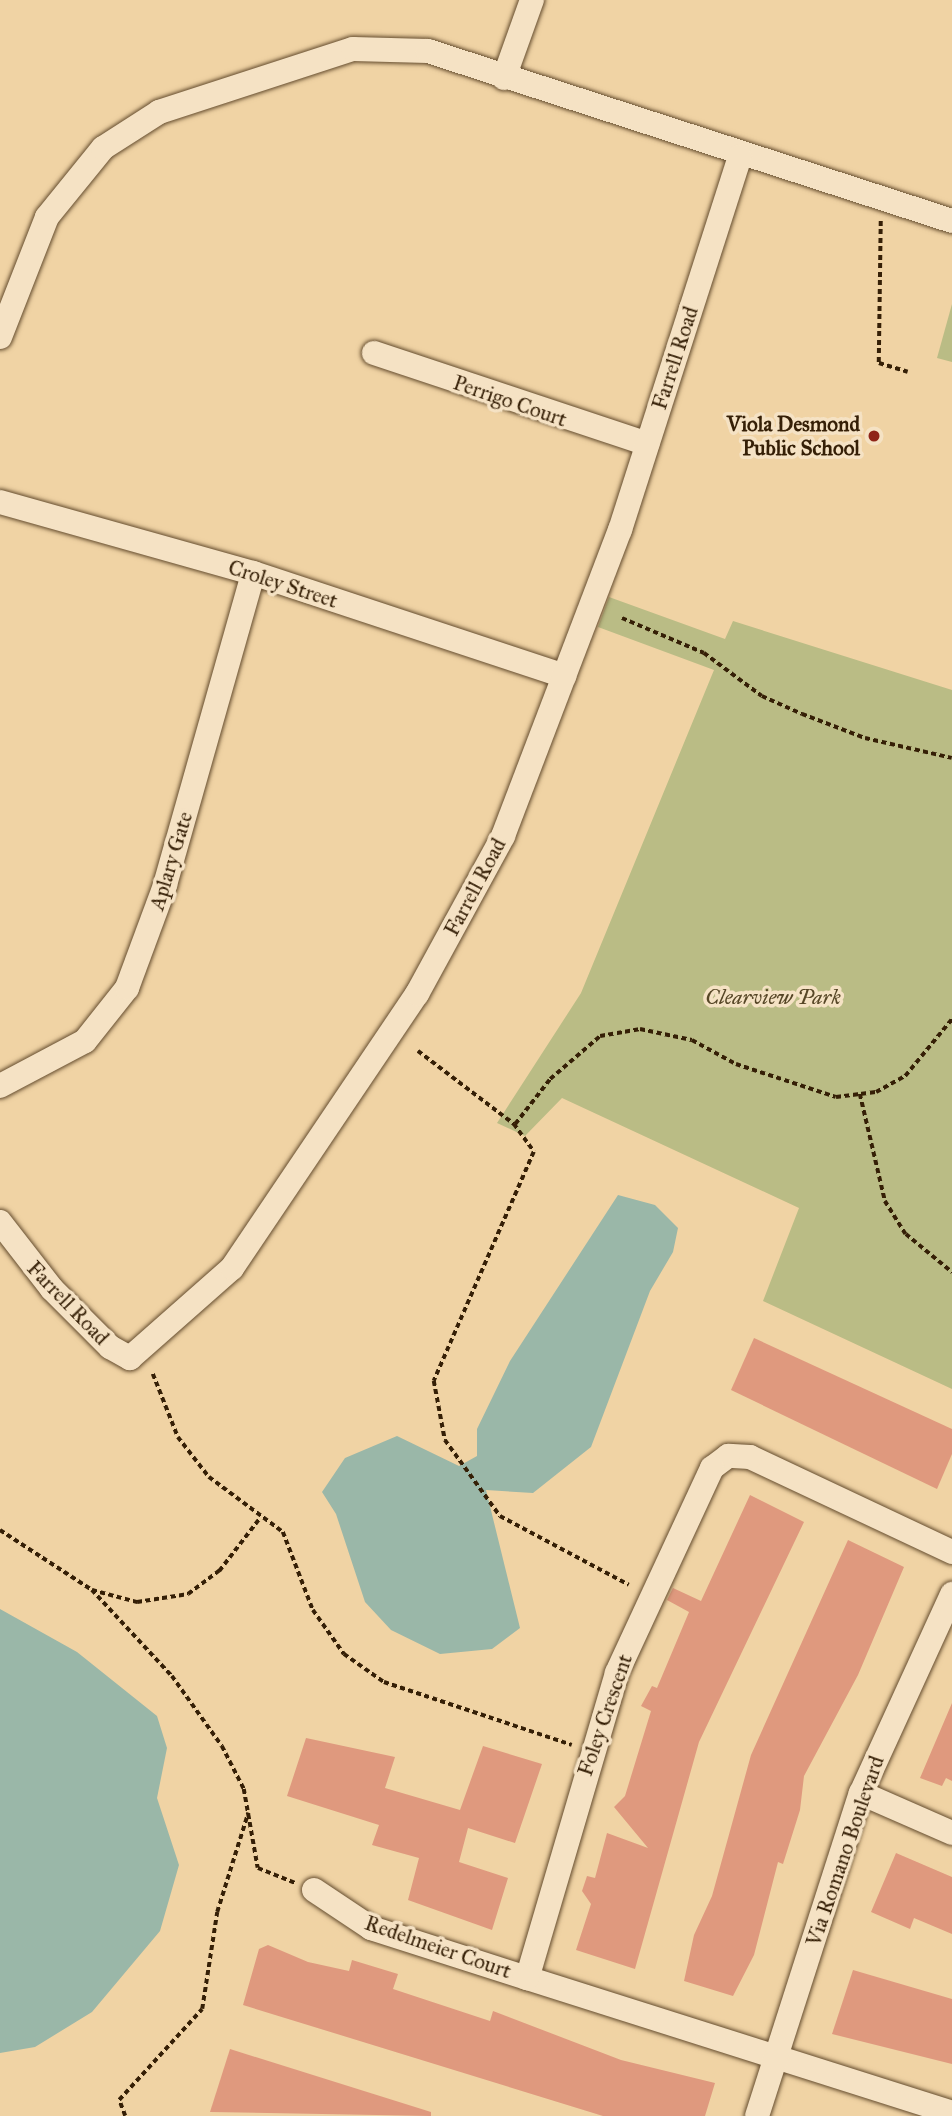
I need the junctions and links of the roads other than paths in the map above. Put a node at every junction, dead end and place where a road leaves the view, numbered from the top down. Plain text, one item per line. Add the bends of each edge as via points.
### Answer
1 (533, 0) edge
2 (504, 78) junction
3 (740, 157) junction
4 (952, 221) edge
5 (0, 337) edge
6 (373, 353) dead end
7 (647, 444) junction
8 (0, 502) edge
9 (253, 573) junction
10 (564, 676) junction
11 (0, 1087) edge
12 (0, 1222) edge
13 (952, 1552) edge
14 (952, 1594) edge
15 (861, 1793) junction
16 (952, 1833) edge
17 (314, 1890) road end
18 (527, 1978) junction
19 (774, 2060) junction
20 (952, 2113) edge
21 (757, 2116) edge

1 - 2 street
2 - 3 street
2 - 5 street via 428,51 353,50 159,111 103,149 59,198 37,237
3 - 4 street
3 - 7 street, Farrell Road
6 - 7 street, Perrigo Court
7 - 10 street, Farrell Road
8 - 9 street, Croley Street
9 - 10 street, Croley Street
9 - 11 street, Aplary Gate via 165,885 127,988 85,1041
10 - 12 street, Farrell Road via 503,836 417,994 232,1268 130,1358 110,1348 52,1289
13 - 18 street, Foley Crescent via 750,1457 728,1456 712,1468 670,1552 591,1751
14 - 15 street, Via Romano Boulevard
15 - 16 street
15 - 19 street, Via Romano Boulevard
17 - 18 street, Redelmeier Court via 370,1928
18 - 19 street
19 - 20 street
19 - 21 street, Via Romano Boulevard

